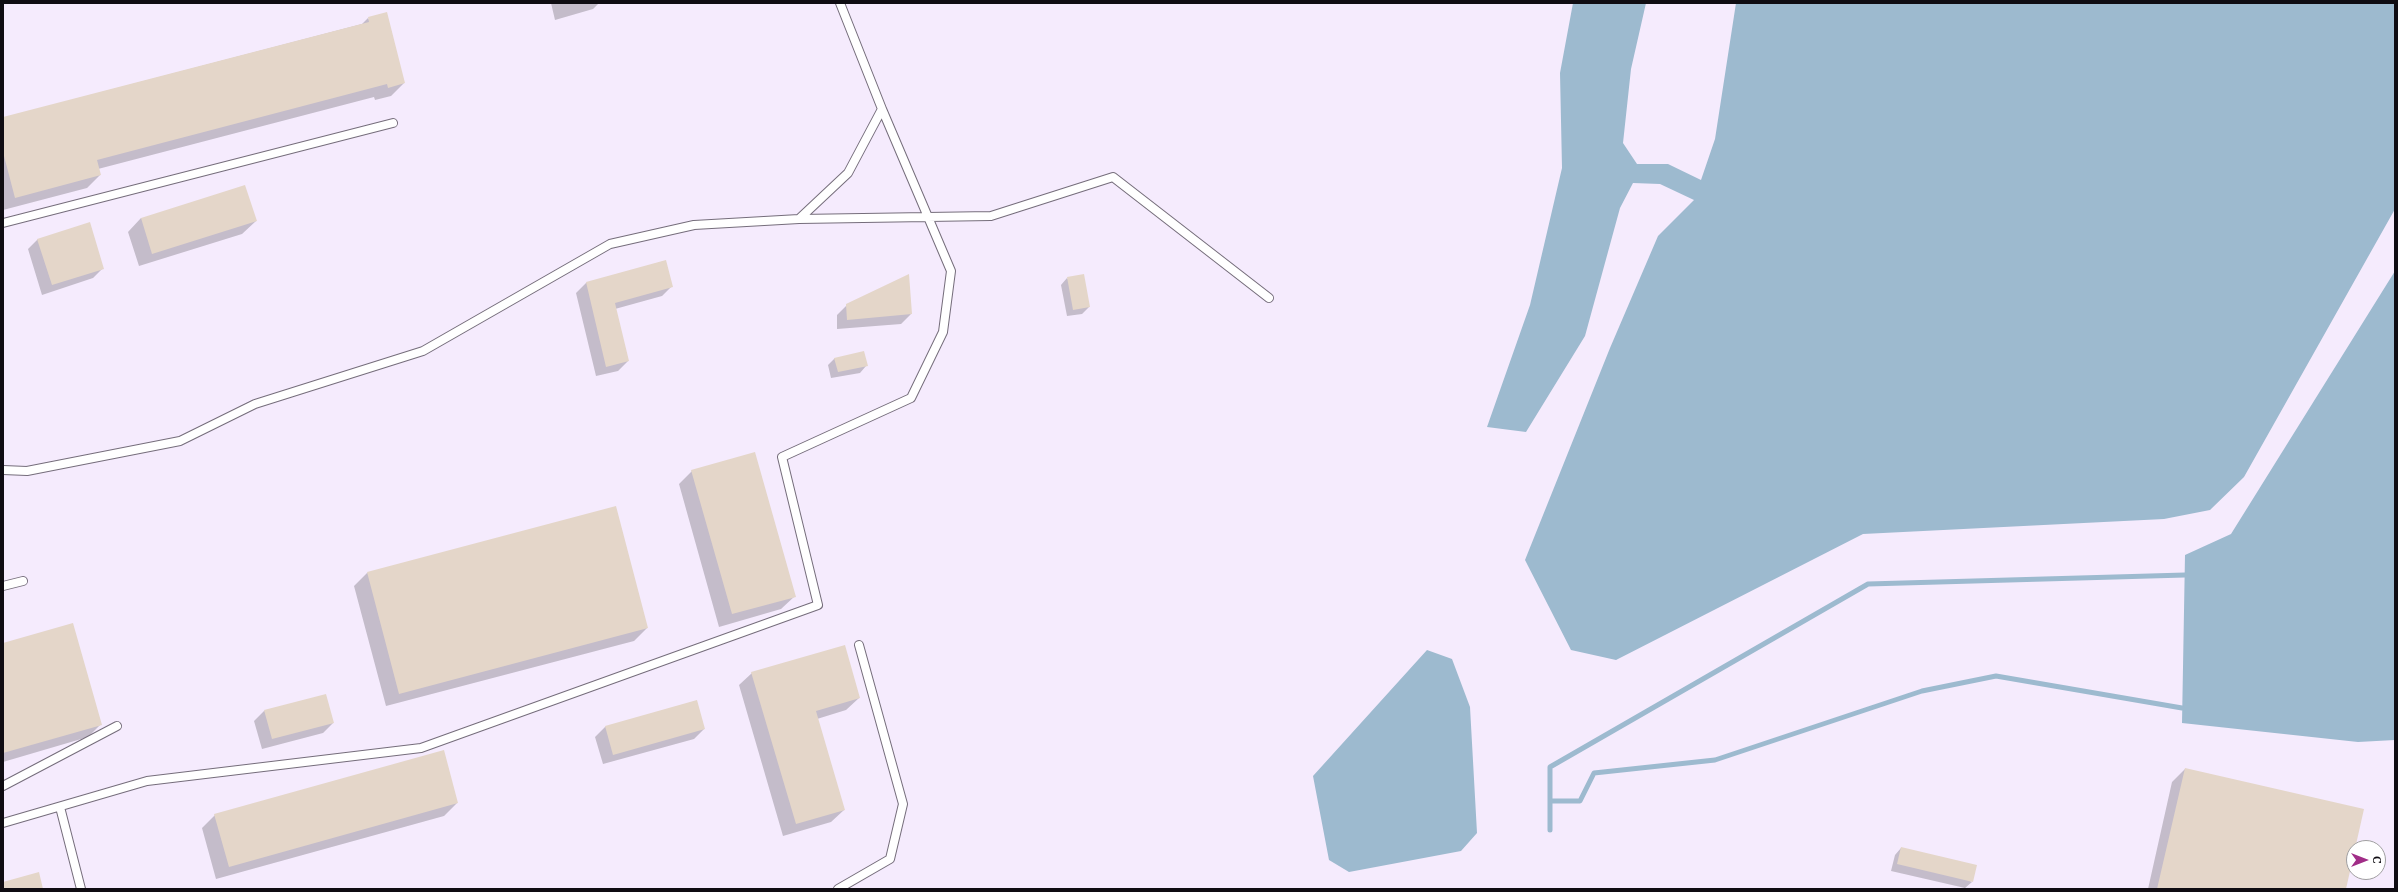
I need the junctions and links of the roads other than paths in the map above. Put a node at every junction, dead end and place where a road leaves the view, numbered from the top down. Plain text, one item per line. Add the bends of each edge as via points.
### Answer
1 (840, 3) edge
2 (882, 109) junction
3 (393, 123) dead end
4 (929, 218) junction
5 (799, 219) junction
6 (3, 223) edge
7 (1269, 298) dead end
8 (3, 470) edge
9 (23, 581) dead end
10 (3, 586) edge
11 (859, 645) dead end
12 (117, 726) dead end
13 (3, 786) edge
14 (60, 807) junction
15 (3, 823) edge
16 (81, 889) edge
17 (838, 889) edge

1 - 2 lane
2 - 4 lane
2 - 5 lane via 848,173
3 - 6 lane
4 - 5 lane
4 - 7 lane via 990,216 1113,177
4 - 14 lane via 951,271 943,332 911,398 782,457 818,605 421,748 147,781
5 - 8 lane via 694,225 610,244 423,351 255,404 180,441 27,471
9 - 10 lane
11 - 17 lane via 903,804 890,860
12 - 13 lane
14 - 15 lane
14 - 16 lane

